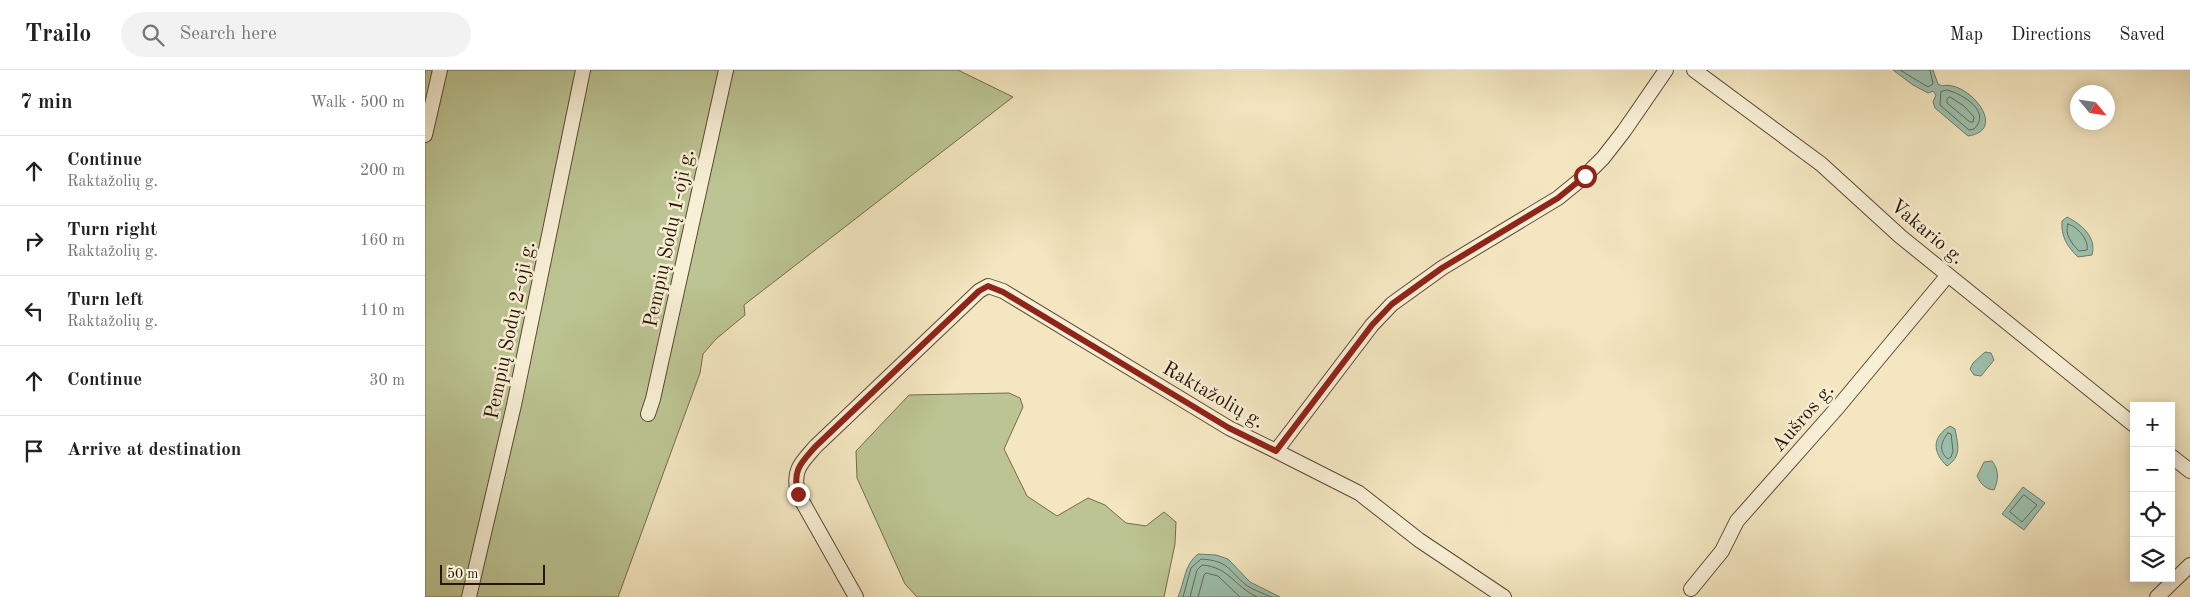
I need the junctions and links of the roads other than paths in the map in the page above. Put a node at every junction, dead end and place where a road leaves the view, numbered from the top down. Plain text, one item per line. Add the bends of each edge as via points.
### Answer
1 (440, 70) edge
2 (583, 70) edge
3 (726, 70) edge
4 (1666, 70) edge
5 (1694, 70) edge
6 (425, 135) edge
7 (1948, 275) junction
8 (648, 414) dead end
9 (2130, 422) edge
10 (1276, 451) junction
11 (2175, 459) edge
12 (2190, 471) edge
13 (2190, 565) edge
14 (1691, 588) dead end
15 (469, 597) edge
16 (856, 597) edge
17 (1504, 597) edge
18 (2157, 597) edge

1 - 6 street
2 - 15 street, Pempių Sodų 2-oji g. via 514,406
3 - 8 street, Pempių Sodų 1-oji g.
4 - 10 street, Raktažolių g. via 1624,131 1585,176 1558,198 1442,268 1392,304 1372,325
5 - 7 street, Vakario g. via 1821,164
7 - 9 street, Vakario g.
7 - 14 street, Aušros g. via 1737,521 1721,551
10 - 16 street, Raktažolių g. via 1229,428 988,286 816,446 800,465 794,479 798,494
10 - 17 street via 1359,493 1419,540
11 - 12 street
13 - 18 street

